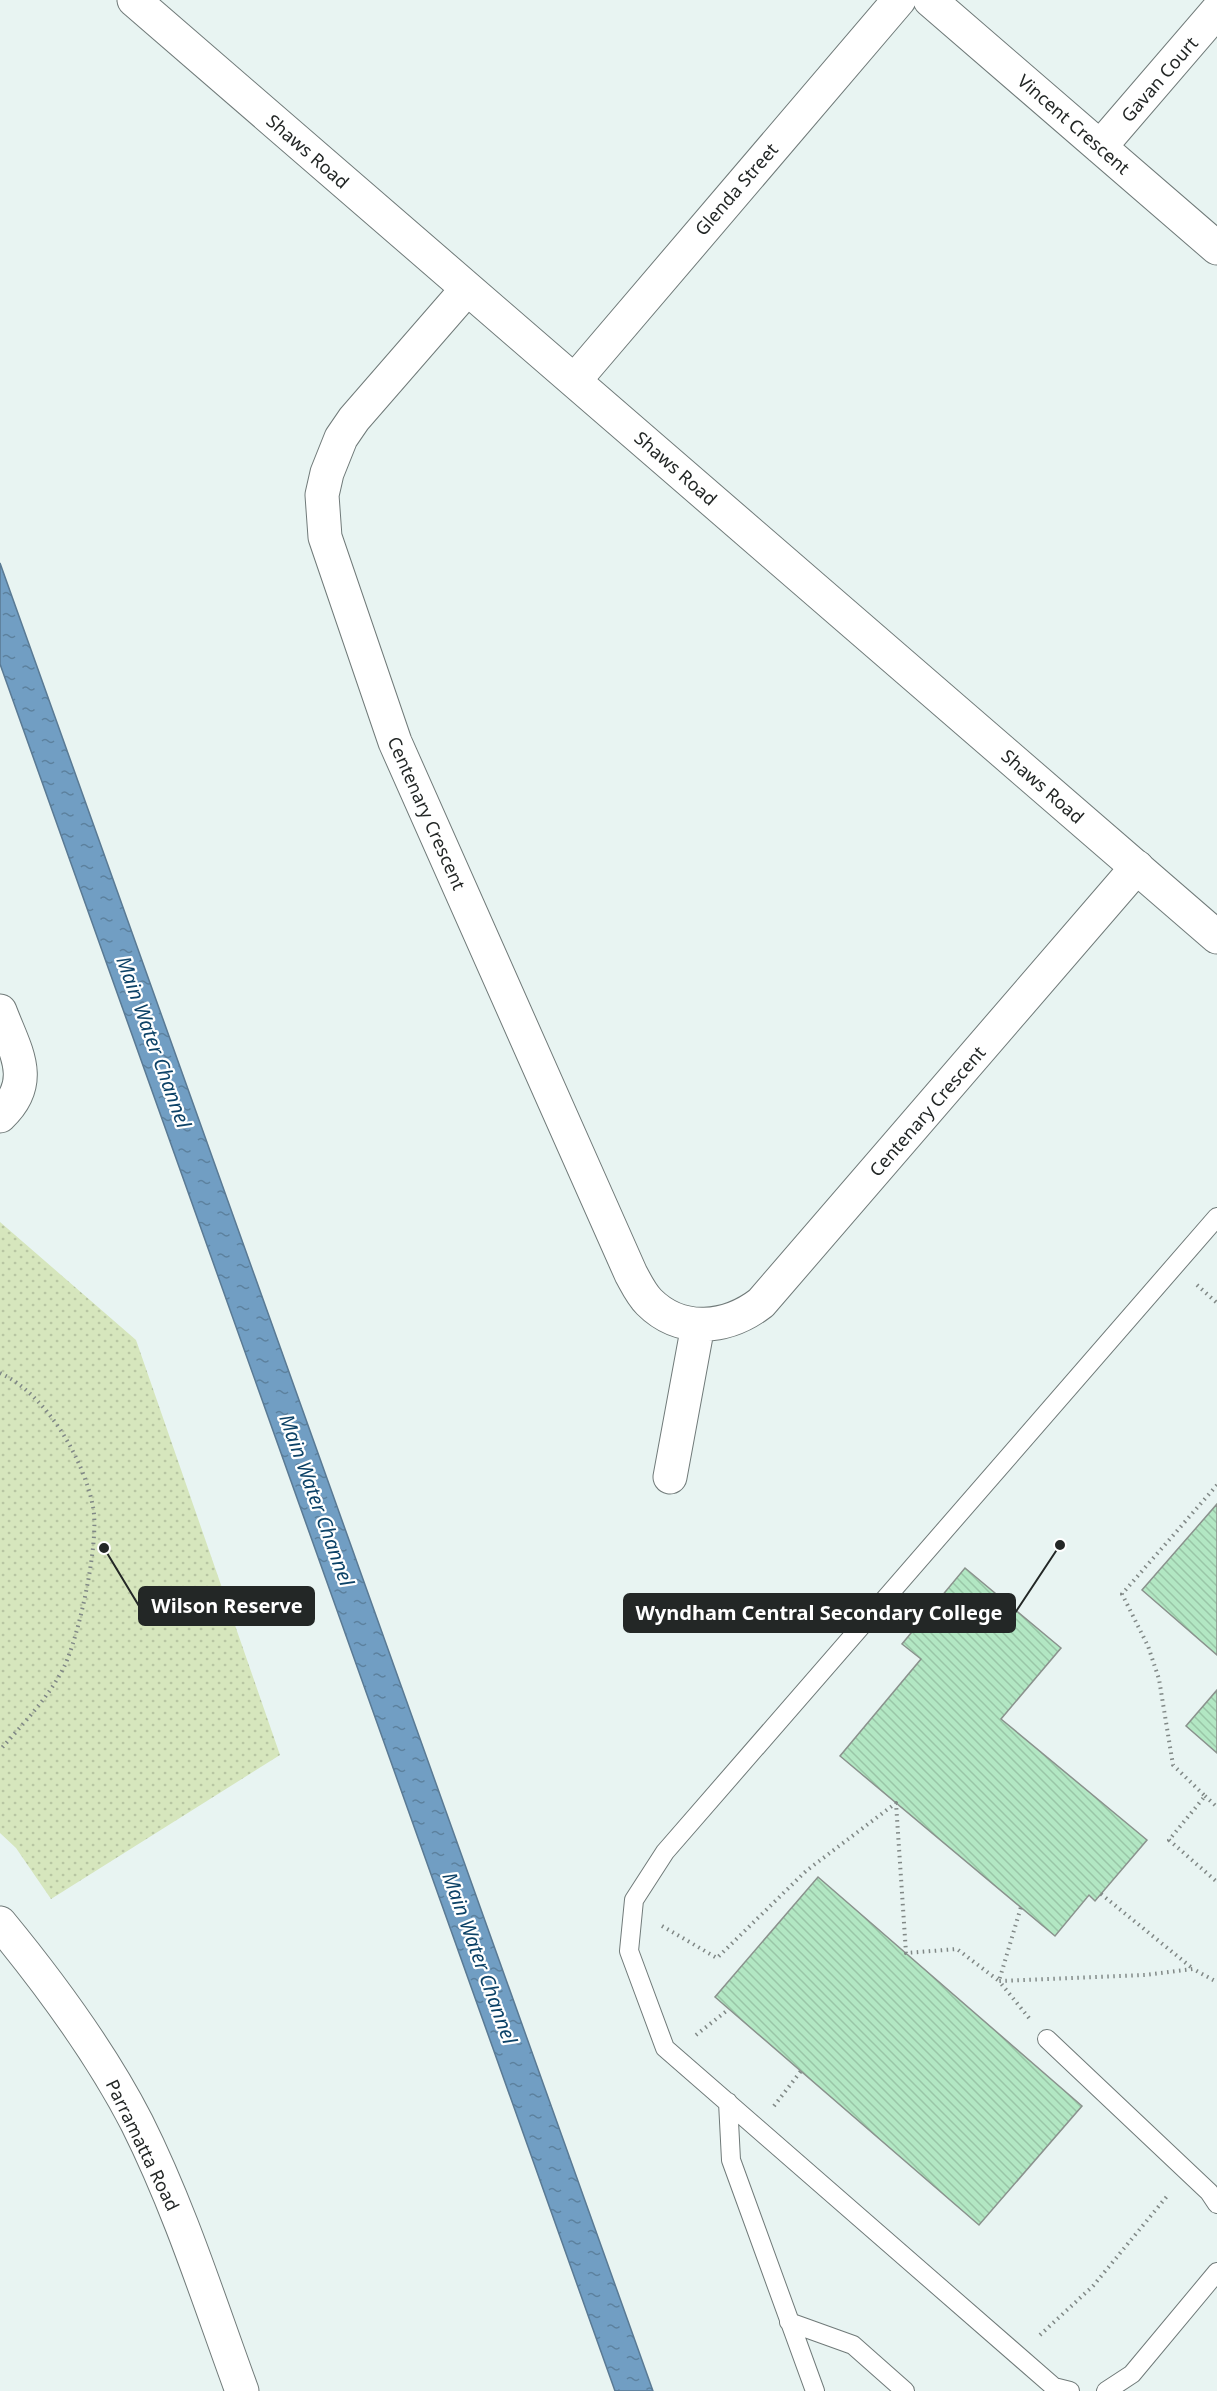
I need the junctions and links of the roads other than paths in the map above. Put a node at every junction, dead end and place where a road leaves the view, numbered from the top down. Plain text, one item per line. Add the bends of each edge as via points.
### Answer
1 (134, 0) edge
2 (899, 0) edge
3 (930, 0) edge
4 (1217, 11) edge
5 (1100, 147) junction
6 (1217, 248) edge
7 (467, 289) junction
8 (574, 380) junction
9 (1137, 867) junction
10 (1217, 937) edge
11 (0, 1011) edge
12 (0, 1116) edge
13 (1217, 1217) edge
14 (698, 1325) junction
15 (670, 1477) dead end
16 (0, 1923) edge
17 (1047, 2039) road end
18 (728, 2103) junction
19 (1214, 2197) edge
20 (1217, 2272) edge
21 (789, 2322) junction
22 (242, 2391) edge
23 (815, 2391) edge
24 (905, 2391) edge
25 (1070, 2391) edge
26 (1106, 2391) edge

1 - 7 street, Shaws Road
2 - 8 street, Glenda Street
3 - 5 street, Vincent Crescent
4 - 5 street, Gavan Court
5 - 6 street, Vincent Crescent
7 - 8 street, Shaws Road
7 - 14 street, Centenary Crescent via 341,438 322,495 325,537 395,742 631,1274 658,1310
8 - 9 street, Shaws Road
9 - 10 street, Shaws Road
9 - 14 street, Centenary Crescent via 761,1303 735,1319
11 - 12 street via 21,1067 19,1092
13 - 18 lane via 665,1852 634,1900 629,1951 665,2048
14 - 15 street
16 - 22 street, Parramatta Road via 72,2016 136,2122 175,2206
17 - 19 lane
18 - 21 lane via 731,2160
18 - 25 lane via 1054,2387
20 - 26 lane via 1132,2374
21 - 23 lane
21 - 24 lane via 853,2345

